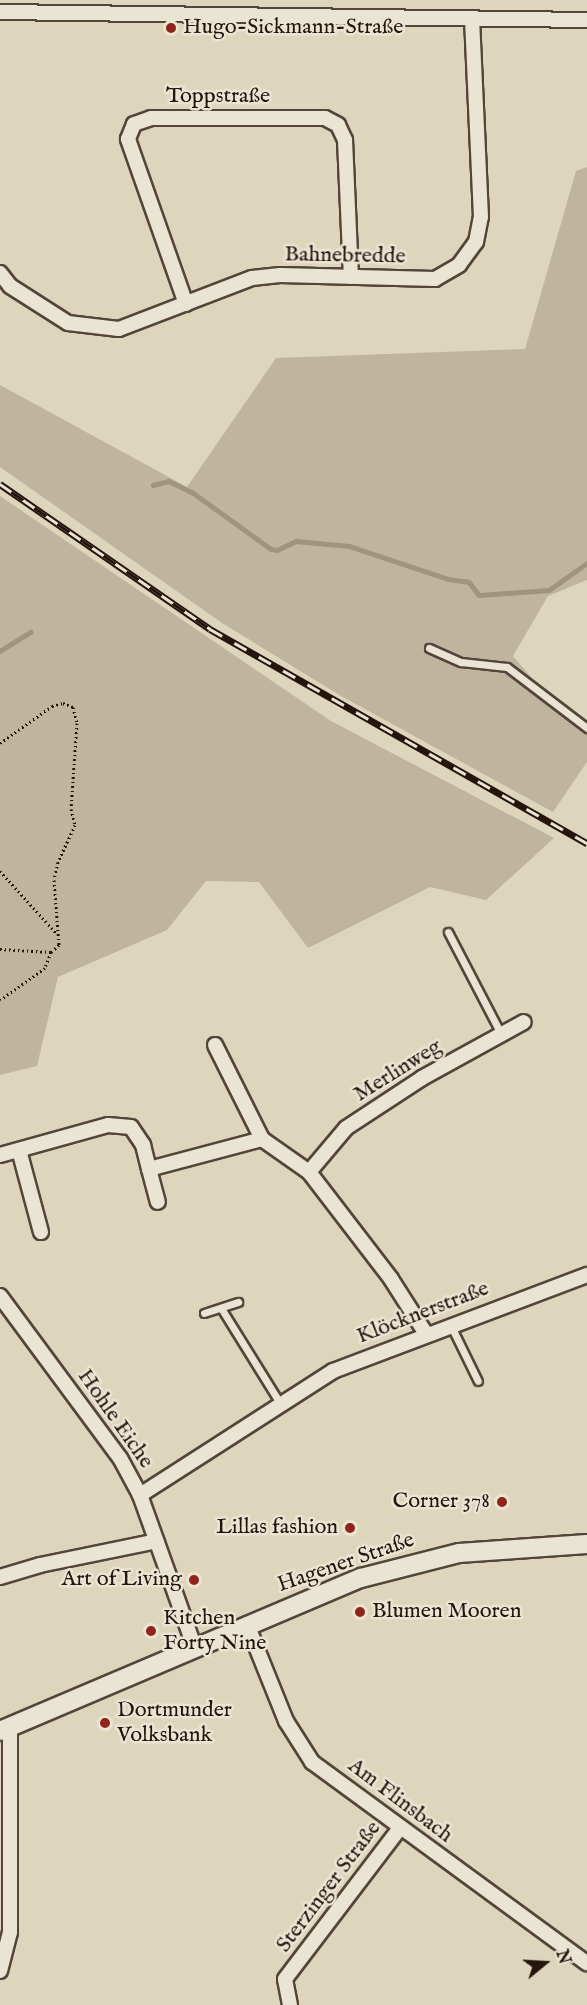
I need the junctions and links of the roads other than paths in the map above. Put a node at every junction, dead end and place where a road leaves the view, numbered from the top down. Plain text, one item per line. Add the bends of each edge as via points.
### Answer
1 (175, 0) edge
2 (0, 12) edge
3 (176, 15) junction
4 (472, 18) junction
5 (587, 21) edge
6 (0, 273) edge
7 (351, 277) junction
8 (186, 304) junction
9 (429, 648) dead end
10 (587, 728) edge
11 (448, 932) dead end
12 (524, 1022) dead end
13 (501, 1034) junction
14 (215, 1045) dead end
15 (262, 1139) junction
16 (19, 1150) junction
17 (0, 1155) edge
18 (149, 1169) junction
19 (309, 1172) junction
20 (158, 1202) dead end
21 (41, 1232) dead end
22 (587, 1275) edge
23 (0, 1296) edge
24 (238, 1302) dead end
25 (221, 1308) junction
26 (204, 1313) dead end
27 (451, 1325) junction
28 (426, 1334) junction
29 (478, 1381) dead end
30 (280, 1403) junction
31 (140, 1495) junction
32 (157, 1541) junction
33 (587, 1544) edge
34 (0, 1577) edge
35 (247, 1624) junction
36 (194, 1646) junction
37 (5, 1729) edge
38 (400, 1828) junction
39 (587, 1963) edge
40 (0, 1971) edge
41 (290, 2005) edge

1 - 3 street
2 - 3 street
3 - 4 street
4 - 5 street
4 - 7 street, Bahnebredde via 481,217 476,242 459,265 435,279
6 - 8 street, Bahnebredde via 10,286 68,323 119,329
7 - 8 street, Bahnebredde via 252,278
7 - 8 street, Toppstraße via 345,140 338,125 325,118 151,118 134,124 128,140
9 - 10 lane via 461,662 507,667
11 - 13 lane
12 - 13 street, Merlinweg
13 - 19 street, Merlinweg via 422,1078 346,1128
14 - 15 street
15 - 18 street
15 - 19 street
16 - 17 street
16 - 18 street via 108,1125 130,1127 142,1145
16 - 21 street
18 - 20 street
19 - 28 street via 391,1279
22 - 27 street, Klöcknerstraße
23 - 31 street, Hohle Eiche via 120,1458
24 - 25 lane
25 - 26 lane
25 - 30 lane
27 - 28 street, Klöcknerstraße
27 - 29 lane
28 - 30 street, Klöcknerstraße via 333,1371
30 - 31 street, Klöcknerstraße
31 - 32 street, Hohle Eiche
32 - 34 street
32 - 36 street, Hohle Eiche
33 - 35 main road, Hagener Straße via 487,1550 406,1564
35 - 36 main road, Hagener Straße
35 - 38 street, Am Flinsbach via 286,1721 312,1762
36 - 37 main road, Hagener Straße
37 - 40 street via 10,1932
38 - 39 street, Am Flinsbach
38 - 41 street, Sterzinger Straße via 285,1979

